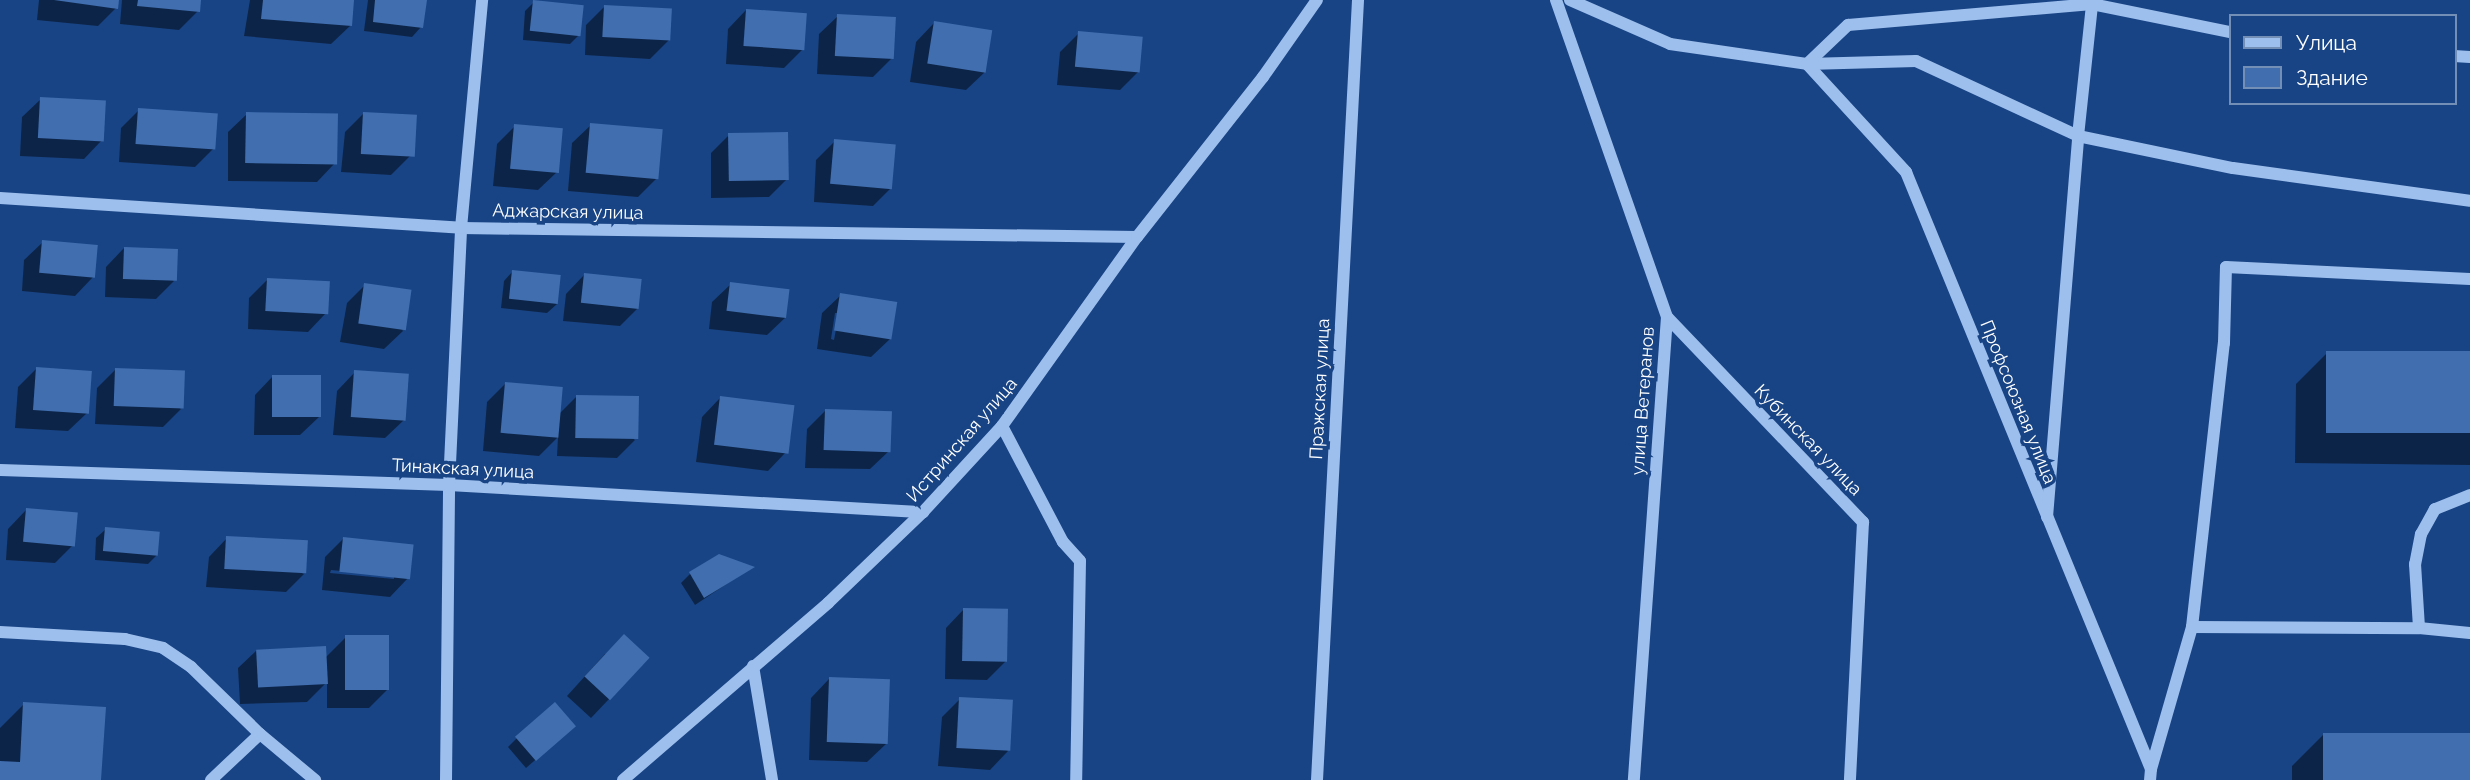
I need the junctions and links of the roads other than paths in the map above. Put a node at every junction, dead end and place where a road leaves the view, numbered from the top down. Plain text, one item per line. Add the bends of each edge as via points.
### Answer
1 (482, 0) edge
2 (1317, 0) edge
3 (1358, 0) edge
4 (1556, 0) edge
5 (1570, 0) edge
6 (2096, 2) edge
7 (2228, 32) edge
8 (1807, 64) junction
9 (2078, 136) junction
10 (0, 198) edge
11 (2470, 201) edge
12 (461, 228) junction
13 (1136, 237) junction
14 (2470, 279) edge
15 (1667, 317) junction
16 (1002, 426) junction
17 (0, 470) edge
18 (449, 485) junction
19 (2470, 495) edge
20 (923, 512) junction
21 (2046, 520) junction
22 (2192, 627) junction
23 (2419, 628) junction
24 (0, 632) edge
25 (2470, 633) edge
26 (753, 667) junction
27 (260, 734) junction
28 (2151, 774) edge
29 (211, 780) edge
30 (315, 780) edge
31 (446, 780) edge
32 (623, 780) edge
33 (772, 780) edge
34 (1076, 780) edge
35 (1317, 780) edge
36 (1634, 780) edge
37 (1850, 780) edge

1 - 12 street
2 - 13 street, Истринская улица via 1263,77
3 - 35 street, Пражская улица
4 - 15 street, улица Ветеранов
5 - 8 street via 1670,44
6 - 7 street
6 - 8 street via 1847,25
6 - 9 street
8 - 9 street via 1916,61
8 - 21 street, Профсоюзная улица via 1906,172
9 - 11 street via 2233,168
9 - 21 street
10 - 12 street, Аджарская улица
12 - 13 street, Аджарская улица
12 - 18 street
13 - 16 street, Истринская улица
14 - 22 street via 2226,267 2224,343
15 - 36 street, улица Ветеранов
15 - 37 street, Кубинская улица via 1863,522
16 - 20 street, Истринская улица
16 - 34 street via 1063,542 1080,561
17 - 18 street, Тинакская улица
18 - 20 street, Тинакская улица
18 - 31 street
19 - 23 street via 2434,509 2421,534 2414,564
20 - 26 street, Истринская улица
21 - 28 street, Профсоюзная улица
22 - 23 street
22 - 28 street
23 - 25 street
24 - 27 street via 125,639 163,648 191,667
26 - 32 street, Истринская улица
26 - 33 street
27 - 29 street
27 - 30 street

